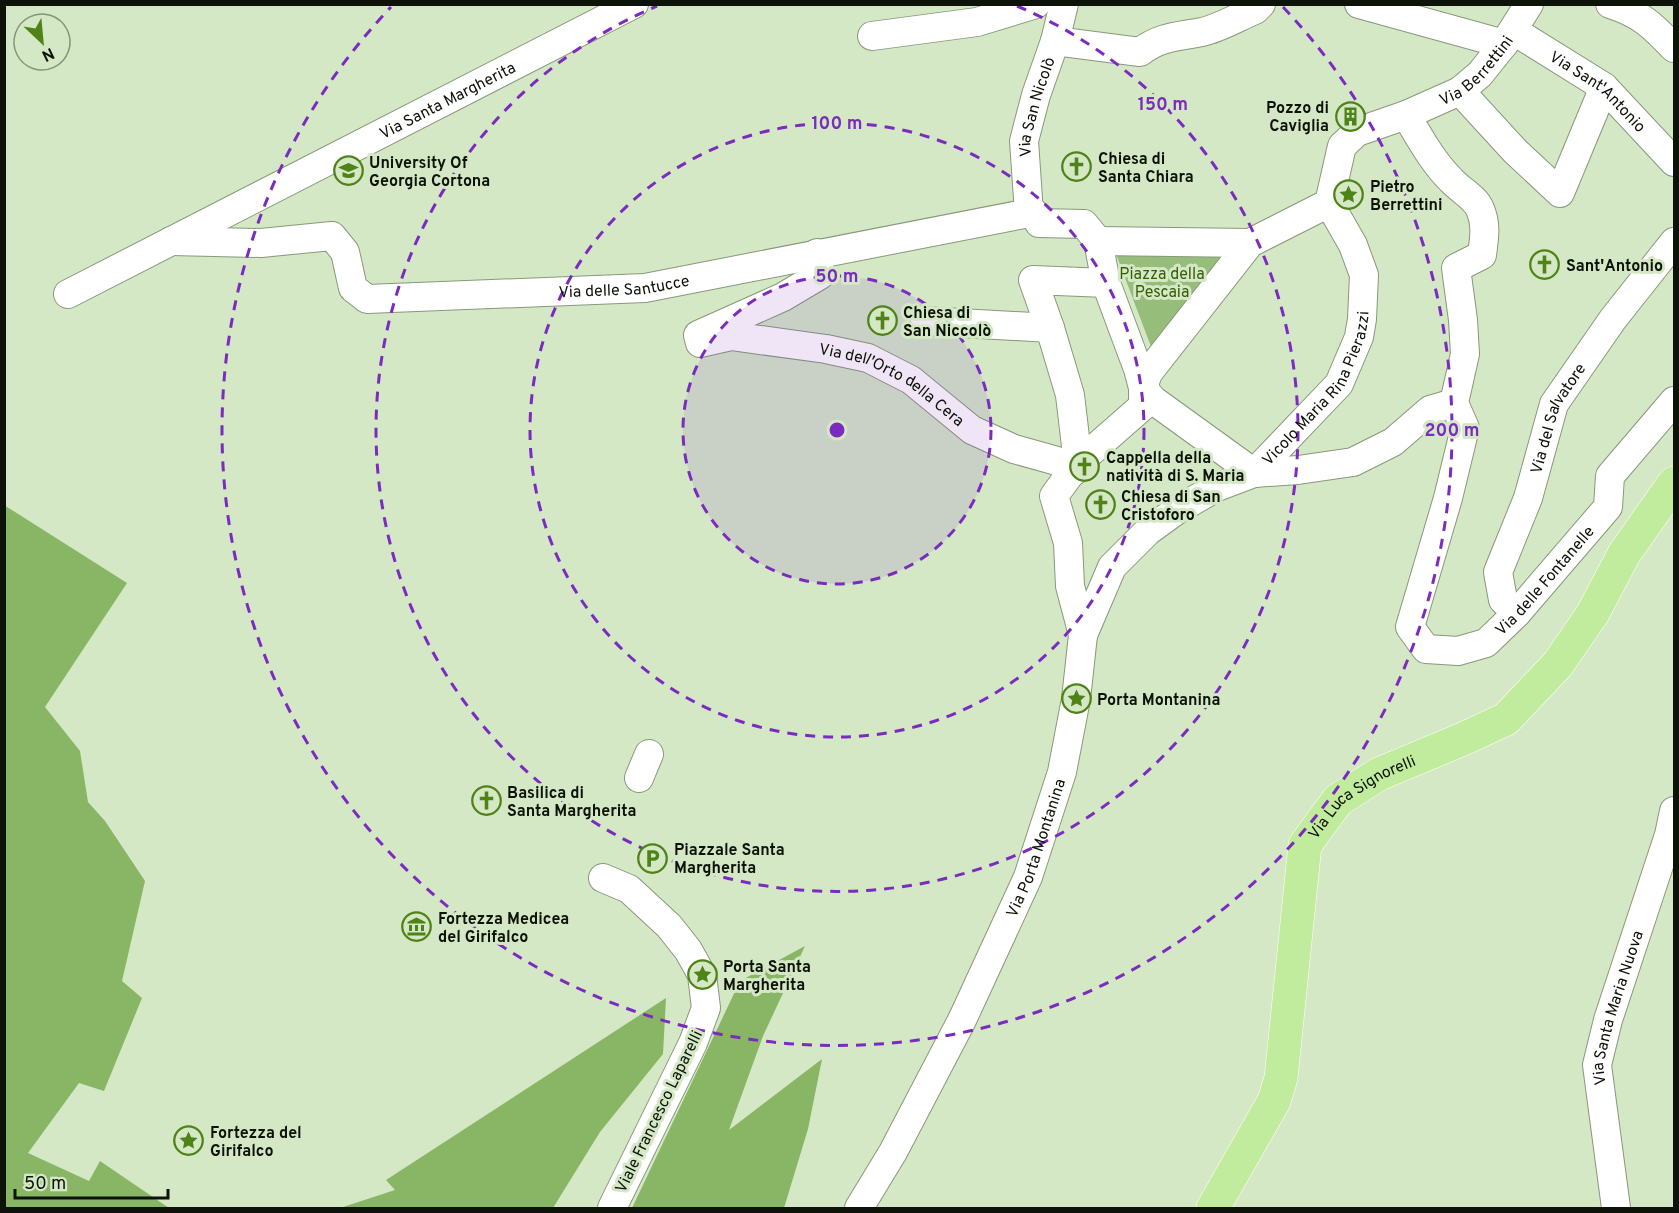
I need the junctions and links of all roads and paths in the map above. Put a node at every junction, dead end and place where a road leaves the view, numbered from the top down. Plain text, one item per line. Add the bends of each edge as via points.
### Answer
1 (634, 4) edge
2 (1035, 4) edge
3 (1064, 4) edge
4 (1261, 4) edge
5 (1359, 4) edge
6 (1528, 4) edge
7 (1610, 4) edge
8 (872, 36) dead end
9 (1509, 37) junction
10 (1055, 41) junction
11 (1674, 48) edge
12 (1604, 87) junction
13 (1460, 91) junction
14 (1406, 115) junction
15 (1674, 162) edge
16 (1329, 203) junction
17 (1029, 213) junction
18 (171, 241) junction
19 (1098, 241) junction
20 (1674, 242) edge
21 (1250, 243) junction
22 (817, 253) junction
23 (1106, 283) junction
24 (68, 294) dead end
25 (925, 321) dead end
26 (1050, 328) junction
27 (1143, 388) junction
28 (1674, 401) edge
29 (1454, 403) junction
30 (1075, 467) junction
31 (1254, 473) junction
32 (1674, 483) edge
33 (1516, 613) junction
34 (1083, 634) junction
35 (1674, 811) edge
36 (603, 878) dead end
37 (612, 1209) edge
38 (859, 1209) edge
39 (1213, 1209) edge
40 (1616, 1209) edge

1 - 18 street, Via Santa Margherita
2 - 8 street via 976,21
3 - 10 street, Via San Nicolò
4 - 10 street via 1204,32 1154,42 1140,52
5 - 9 street, Via Sant'Antonio
6 - 9 street, Via Berrettini
7 - 11 street via 1632,11
9 - 12 street, Via Sant'Antonio
9 - 13 street, Via Berrettini via 1480,74
10 - 17 street, Via San Nicolò via 1024,141
12 - 13 street via 1560,192 1515,151
12 - 15 street, Via Sant'Antonio
13 - 14 street, Via Berrettini
14 - 16 street, Via Berrettini via 1357,132 1342,146
14 - 29 street via 1431,157 1480,208 1486,231 1482,255 1456,268 1465,354
16 - 21 street
16 - 31 street, Vicolo Maria Rina Pierazzi via 1353,245 1364,275 1359,337 1339,384
17 - 19 street via 1034,213 1039,223 1084,224
17 - 22 street, Via delle Santucce
18 - 22 street, Via delle Santucce via 261,243 332,236 345,252 353,288 367,299 645,288
18 - 24 street, Via Santa Margherita
19 - 21 street
19 - 23 street
20 - 33 street, Via del Salvatore via 1554,404 1528,498 1498,572 1503,600
21 - 27 street via 1148,373
22 - 30 street, Via dell'Orto della Cera via 820,275 783,297 698,335 700,343 731,336 868,358 911,380 972,430 1014,449
23 - 26 street via 1033,280
23 - 27 street
25 - 26 street
26 - 30 street via 1070,395
27 - 30 street, Via Porta Montanina via 1143,406
27 - 31 street via 1153,400
28 - 33 street, Via delle Fontanelle via 1610,476 1608,507
29 - 31 street via 1430,410 1392,442 1353,462
29 - 33 street, Via delle Fontanelle via 1465,428 1449,498 1410,627 1426,648 1458,651 1486,643
30 - 34 street, Via Porta Montanina via 1054,496 1068,543 1070,586
31 - 34 street, Vicolo Maria Rina Pierazzi via 1216,487 1149,531 1112,567
32 - 39 main road, Via Luca Signorelli via 1624,554 1593,613 1558,664 1506,719 1379,774 1338,800 1305,845 1281,1078 1274,1101
34 - 38 street, Via Porta Montanina via 1062,772 1028,877 962,1020
35 - 40 street, Via Santa Maria Nuova via 1597,1065
36 - 37 street, Viale Francesco Laparelli via 630,889 669,926 702,975 706,1008 693,1043

